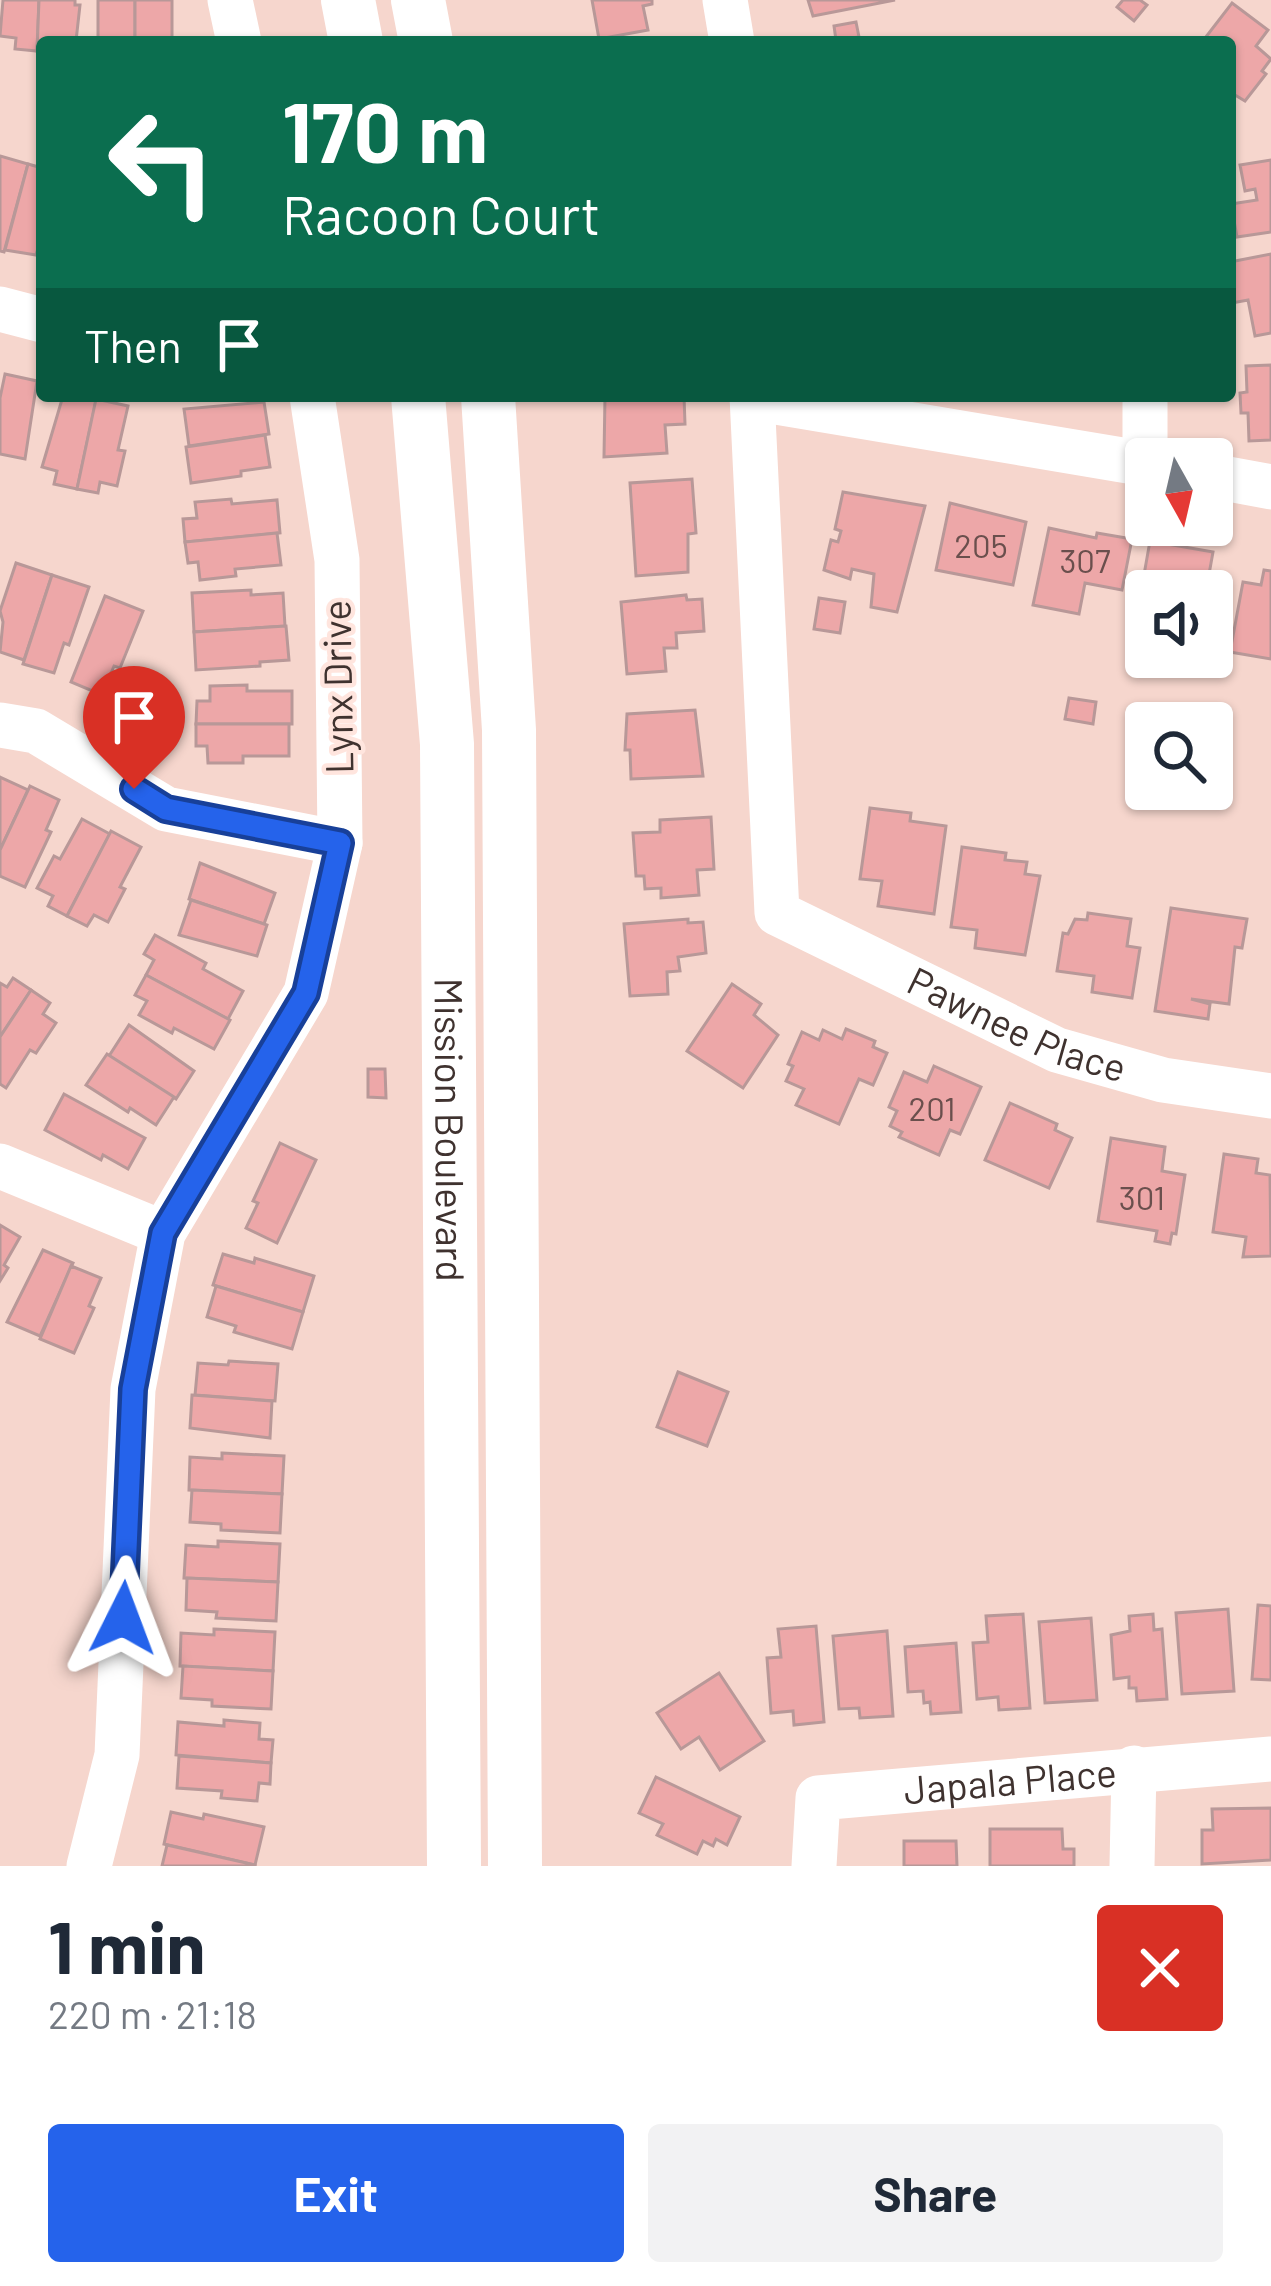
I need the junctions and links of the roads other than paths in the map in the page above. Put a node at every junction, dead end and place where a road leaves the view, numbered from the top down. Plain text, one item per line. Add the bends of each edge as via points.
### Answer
1 (230, 0) edge
2 (349, 0) edge
3 (418, 0) edge
4 (725, 0) edge
5 (238, 36) edge
6 (355, 36) edge
7 (425, 36) edge
8 (731, 36) edge
9 (0, 309) edge
10 (36, 318) edge
11 (313, 402) edge
12 (418, 402) edge
13 (488, 402) edge
14 (752, 402) edge
15 (781, 402) edge
16 (1144, 402) edge
17 (1145, 438) edge
18 (1125, 460) edge
19 (1233, 480) edge
20 (1271, 487) edge
21 (0, 725) edge
22 (340, 843) junction
23 (1271, 1096) edge
24 (0, 1166) edge
25 (163, 1233) junction
26 (1271, 1759) edge
27 (1134, 1768) junction
28 (89, 1866) edge
29 (454, 1866) edge
30 (515, 1866) edge
31 (814, 1866) edge
32 (1132, 1866) edge

1 - 5 street
2 - 6 main road
3 - 7 main road
4 - 8 street
9 - 10 street
11 - 22 street, Lynx Drive via 337,560
12 - 29 main road, Mission Boulevard via 447,744
13 - 30 main road, Mission Boulevard via 509,730
14 - 23 street, Pawnee Place via 777,913 1057,1050 1163,1080
15 - 18 street
16 - 17 street
19 - 20 street
21 - 22 street via 36,731 166,809
22 - 25 street, Lynx Drive via 306,993
24 - 25 street
25 - 28 street, Lynx Drive via 133,1389 116,1755
26 - 27 street, Japala Place
27 - 31 street, Japala Place via 818,1798
27 - 32 street

